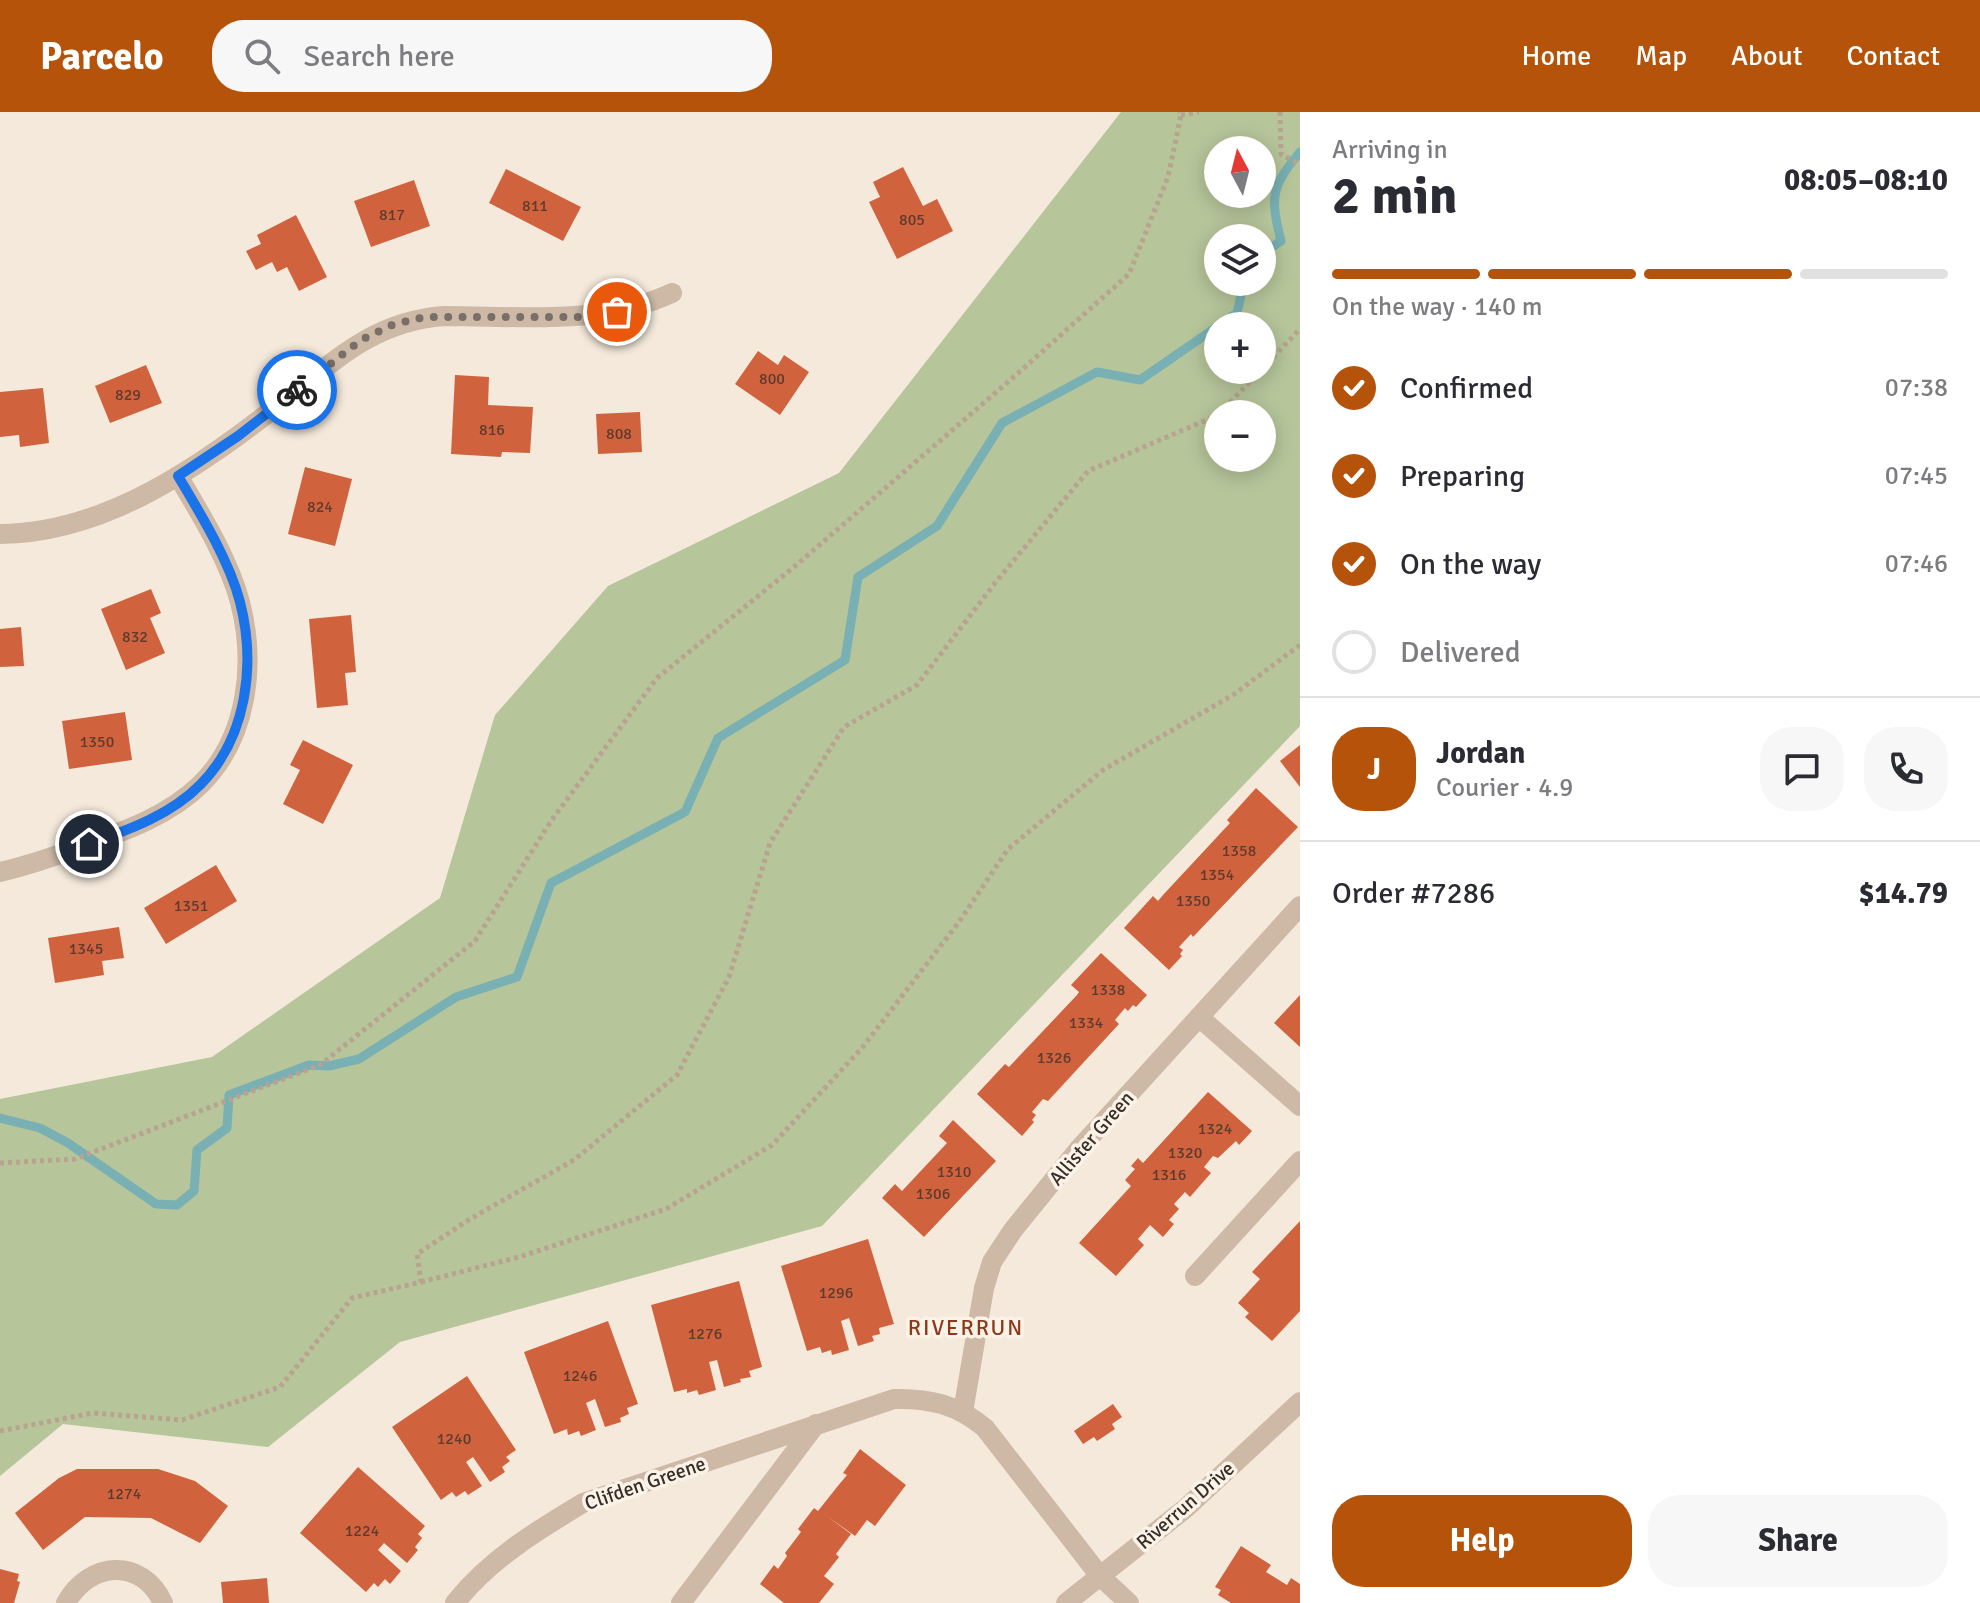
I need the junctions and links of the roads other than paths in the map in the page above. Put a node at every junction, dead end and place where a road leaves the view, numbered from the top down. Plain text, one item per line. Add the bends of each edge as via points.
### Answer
1 (672, 293) dead end
2 (178, 476) junction
3 (0, 534) edge
4 (0, 872) edge
5 (1300, 906) edge
6 (1199, 1017) junction
7 (1300, 1106) edge
8 (1300, 1161) edge
9 (1195, 1276) dead end
10 (1300, 1402) edge
11 (963, 1412) junction
12 (816, 1424) junction
13 (1100, 1576) junction
14 (66, 1603) edge
15 (163, 1603) edge
16 (455, 1603) edge
17 (681, 1603) edge
18 (1066, 1603) edge
19 (1129, 1603) edge

1 - 2 street via 585,317 444,316 392,325 361,340
2 - 3 street via 105,513 61,527
2 - 4 street via 240,601 247,680 231,740 200,785 166,811 135,827
5 - 6 street, Allister Green
6 - 7 street
6 - 11 street, Allister Green via 1078,1150 992,1262
8 - 9 street
10 - 13 street, Riverrun Drive via 1186,1508
11 - 12 street, Clifden Greene via 920,1398 894,1399
11 - 13 street, Clifden Greene via 985,1428
12 - 16 street, Clifden Greene via 583,1503 493,1564
12 - 17 street
13 - 18 street, Riverrun Drive
13 - 19 street, Clifden Greene
14 - 15 street via 74,1589 107,1570 144,1578

